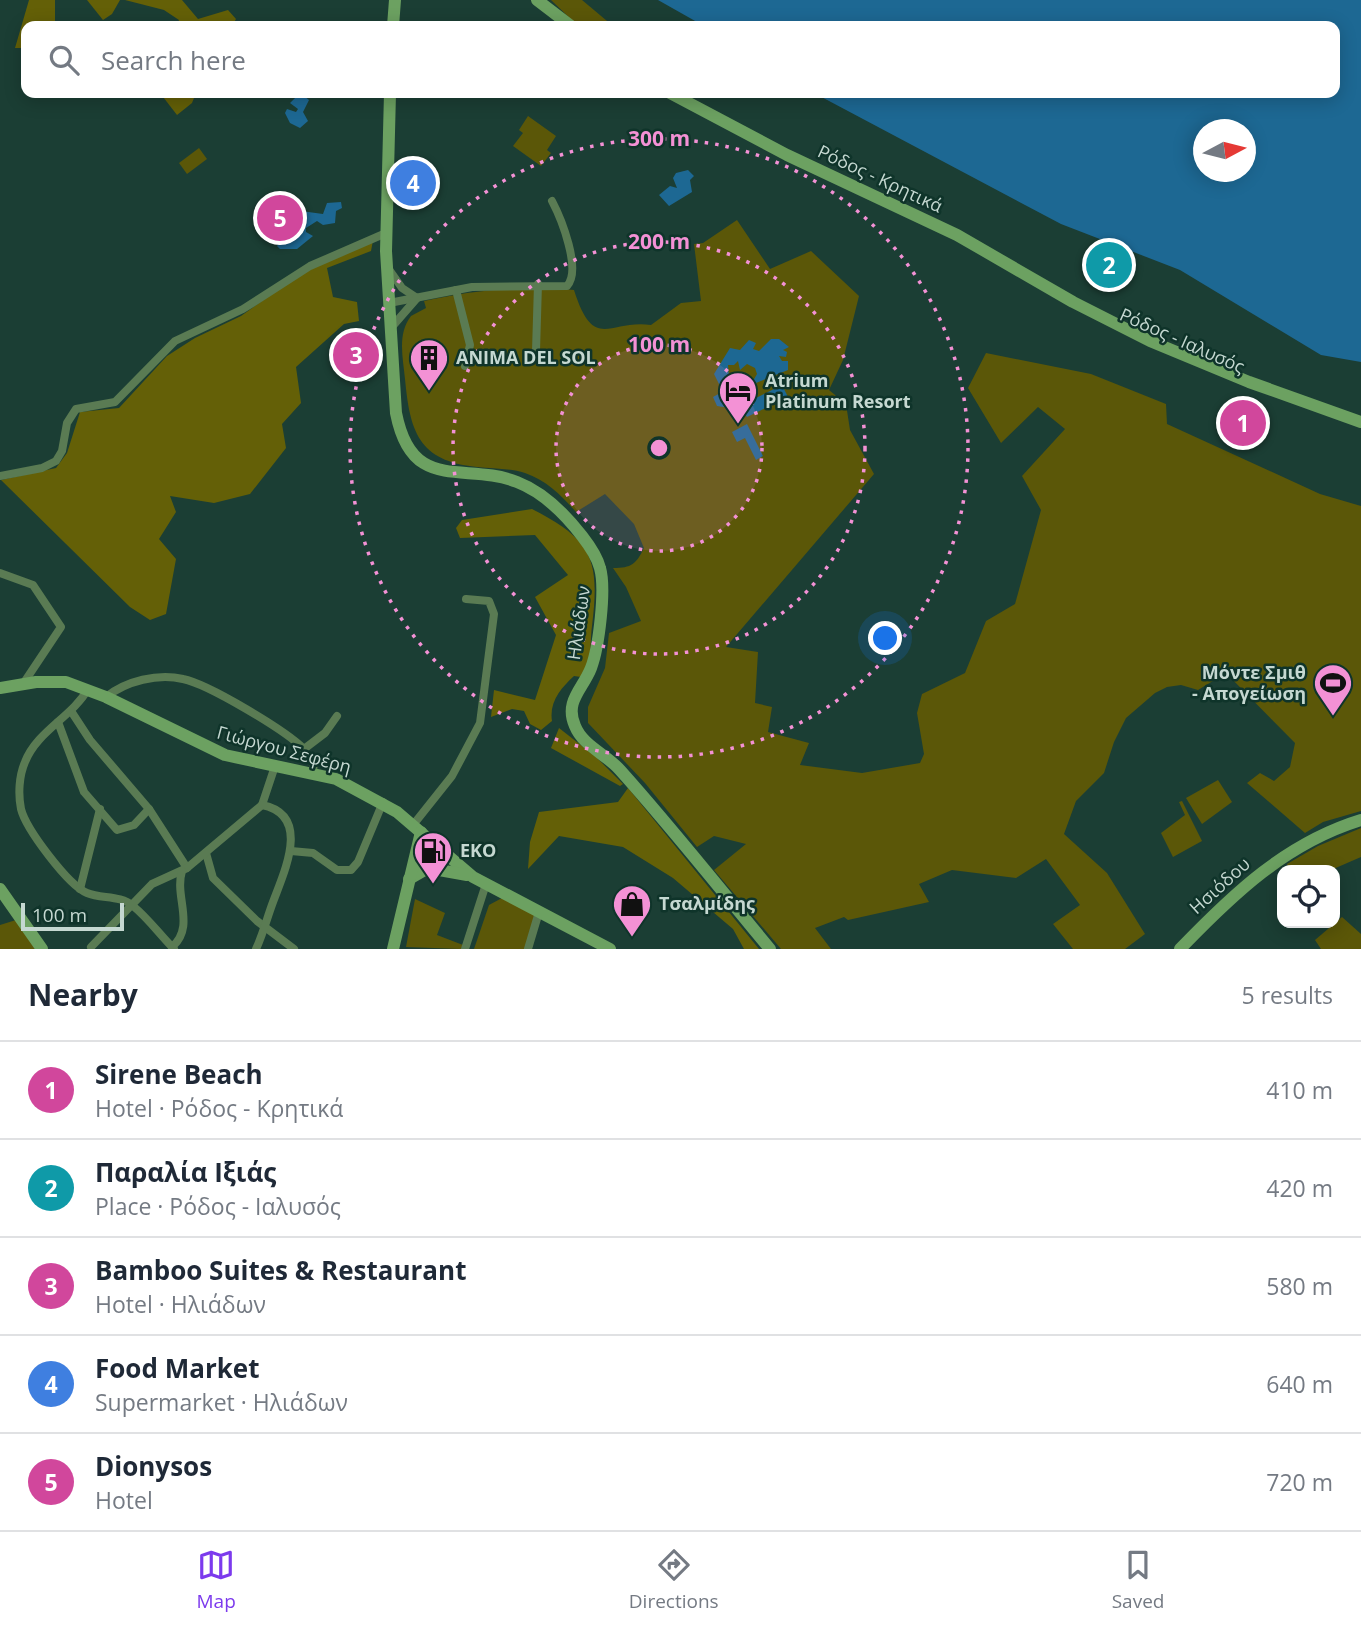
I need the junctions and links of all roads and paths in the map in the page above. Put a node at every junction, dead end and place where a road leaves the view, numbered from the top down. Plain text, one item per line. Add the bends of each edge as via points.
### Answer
1 (395, 0) edge
2 (537, 0) edge
3 (393, 21) edge
4 (564, 21) edge
5 (390, 98) edge
6 (679, 98) edge
7 (552, 201) dead end
8 (386, 233) junction
9 (387, 267) junction
10 (538, 284) junction
11 (456, 290) junction
12 (417, 298) junction
13 (1073, 302) junction
14 (389, 303) junction
15 (390, 329) junction
16 (536, 351) dead end
17 (465, 366) dead end
18 (1361, 422) edge
19 (1361, 430) edge
20 (0, 476) edge
21 (0, 573) edge
22 (466, 599) dead end
23 (23, 684) junction
24 (0, 688) edge
25 (88, 689) junction
26 (106, 697) junction
27 (71, 711) junction
28 (337, 716) dead end
29 (58, 722) junction
30 (304, 749) junction
31 (275, 766) junction
32 (313, 772) junction
33 (383, 802) junction
34 (262, 805) junction
35 (100, 809) junction
36 (149, 809) junction
37 (1361, 820) edge
38 (417, 828) junction
39 (291, 851) junction
40 (205, 853) junction
41 (184, 870) junction
42 (473, 877) junction
43 (409, 879) junction
44 (486, 884) junction
45 (0, 889) edge
46 (80, 889) junction
47 (133, 905) junction
48 (539, 912) junction
49 (264, 926) junction
50 (91, 947) edge
51 (173, 948) edge
52 (42, 949) edge
53 (256, 949) edge
54 (294, 949) edge
55 (393, 949) edge
56 (464, 949) edge
57 (528, 949) edge
58 (610, 949) edge
59 (770, 949) edge
60 (1180, 949) edge

1 - 3 main road
2 - 4 main road
5 - 8 main road, Ηλιάδων
6 - 13 main road, Ρόδος - Κρητικά via 787,155 957,235
7 - 10 street via 569,244 571,281 567,286
8 - 9 main road, Ηλιάδων
8 - 20 street via 310,265 243,309 175,341 122,398 107,405 83,406 71,414 56,461
9 - 12 street via 402,288
9 - 14 main road, Ηλιάδων
10 - 11 street
10 - 16 street
11 - 12 street
11 - 17 street via 471,345
12 - 14 street
12 - 15 street
13 - 18 main road, Ρόδος - Ιαλυσός via 1150,341
13 - 19 main road, Ρόδος - Ιαλυσός via 1136,342
14 - 15 main road, Ηλιάδων
15 - 59 main road, Ηλιάδων via 398,423 414,454 440,470 505,478 531,489 568,520 593,552 601,570 599,617 590,670 572,702 575,727 678,835
21 - 23 street via 33,585 61,627
22 - 38 street via 489,601 494,614 483,711 459,764
23 - 24 main road, Γιώργου Σεφέρη
23 - 25 main road, Γιώργου Σεφέρη via 58,681
25 - 26 main road, Γιώργου Σεφέρη
25 - 27 street
26 - 30 street via 127,684 185,679 264,720
26 - 31 main road, Γιώργου Σεφέρη via 218,752
27 - 29 street
27 - 36 street
28 - 30 street via 325,733
29 - 35 street via 84,792
29 - 46 street via 25,761 19,788 26,821
30 - 32 street via 304,755 314,762
31 - 32 main road, Γιώργου Σεφέρη
31 - 34 street
32 - 33 main road, Γιώργου Σεφέρη
33 - 38 main road, Γιώργου Σεφέρη
33 - 39 street via 351,870 337,870 313,853
34 - 39 street via 271,807 289,825
34 - 40 street
35 - 36 street via 117,830 134,825
35 - 46 street
36 - 41 street
37 - 60 main road, Ησιόδου via 1288,853 1237,892
38 - 42 main road, Γιώργου Σεφέρη
38 - 43 main road
39 - 49 street
40 - 41 street
40 - 49 street via 213,878
41 - 47 street via 152,884
41 - 51 street via 179,880 182,934
42 - 43 main road via 434,867
42 - 44 main road, Γιώργου Σεφέρη
43 - 55 main road
44 - 48 main road, Γιώργου Σεφέρη
44 - 56 street
45 - 52 main road
46 - 47 street
47 - 50 street
47 - 51 street
48 - 57 street
48 - 58 main road, Γιώργου Σεφέρη
49 - 53 street
49 - 54 street

